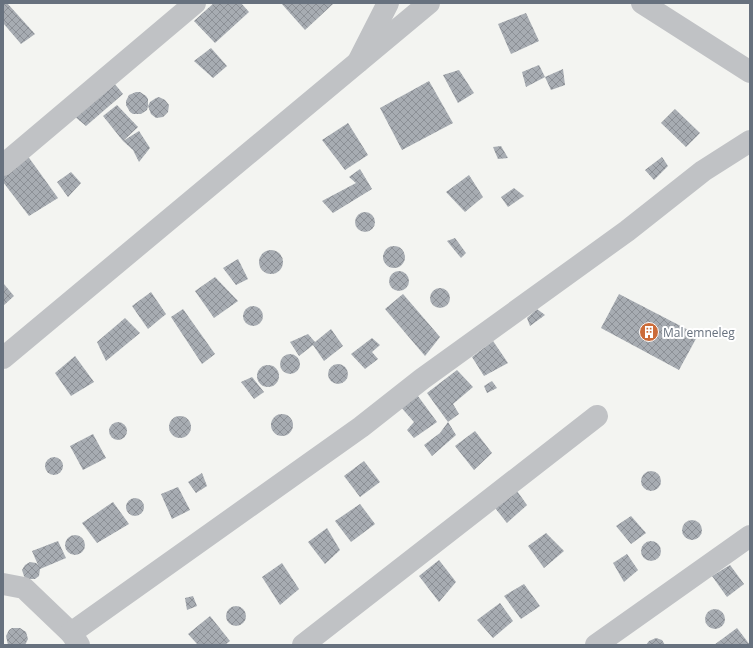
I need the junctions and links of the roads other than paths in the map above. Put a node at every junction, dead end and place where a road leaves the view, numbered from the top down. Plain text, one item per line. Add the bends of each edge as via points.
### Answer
1 (195, 3) edge
2 (388, 3) edge
3 (429, 3) edge
4 (642, 3) edge
5 (358, 62) junction
6 (750, 72) edge
7 (750, 141) edge
8 (3, 165) edge
9 (3, 358) edge
10 (597, 416) dead end
11 (750, 536) edge
12 (3, 584) edge
13 (75, 639) edge
14 (303, 645) edge
15 (596, 645) edge

1 - 8 street
2 - 5 street
3 - 5 street
4 - 6 street
5 - 9 street
7 - 13 street via 703,171 627,231 422,379
10 - 14 street
11 - 15 street
12 - 13 street via 24,588

